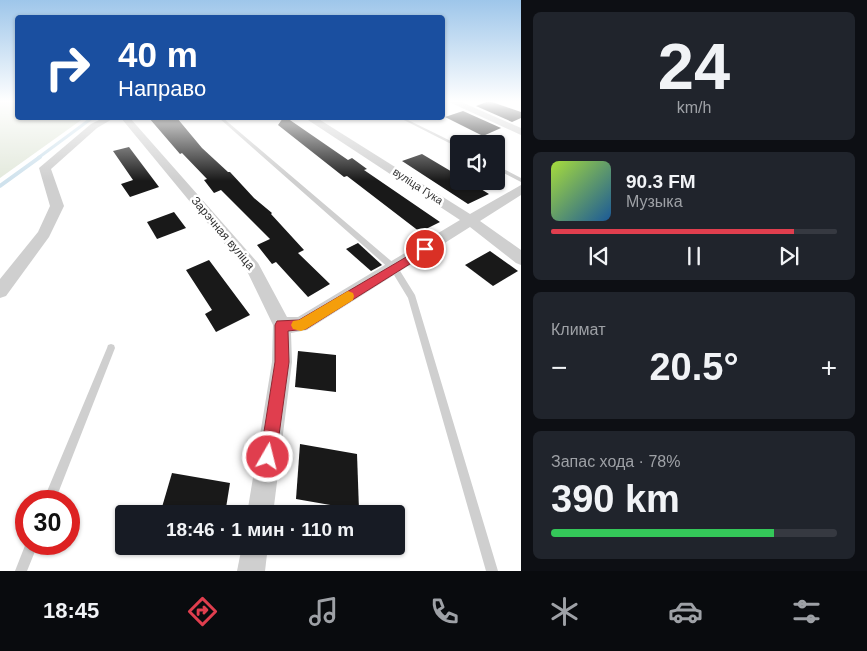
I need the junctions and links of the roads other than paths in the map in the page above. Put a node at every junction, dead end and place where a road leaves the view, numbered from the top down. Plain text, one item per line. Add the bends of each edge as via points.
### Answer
1 (92, 128) edge
2 (134, 128) edge
3 (232, 128) edge
4 (326, 128) edge
5 (421, 128) edge
6 (450, 142) edge
7 (505, 172) edge
8 (521, 180) edge
9 (521, 189) edge
10 (471, 220) junction
11 (521, 259) edge
12 (394, 268) junction
13 (0, 291) edge
14 (282, 325) junction
15 (111, 348) dead end
16 (53, 490) edge
17 (261, 505) edge
18 (28, 555) edge
19 (254, 555) edge
20 (21, 571) edge
21 (251, 571) edge
22 (492, 571) edge

1 - 13 street via 45,168 57,206 44,234
2 - 14 street, Зарэчная вуліца via 253,267
3 - 12 lane
4 - 10 street, вуліца Гука
5 - 6 lane
7 - 8 lane
9 - 10 street
10 - 11 street, вуліца Гука
10 - 12 street
12 - 14 street via 301,325
12 - 22 lane via 412,297
14 - 17 street, Зарэчная вуліца via 282,362
15 - 16 lane
18 - 20 lane
19 - 21 street

